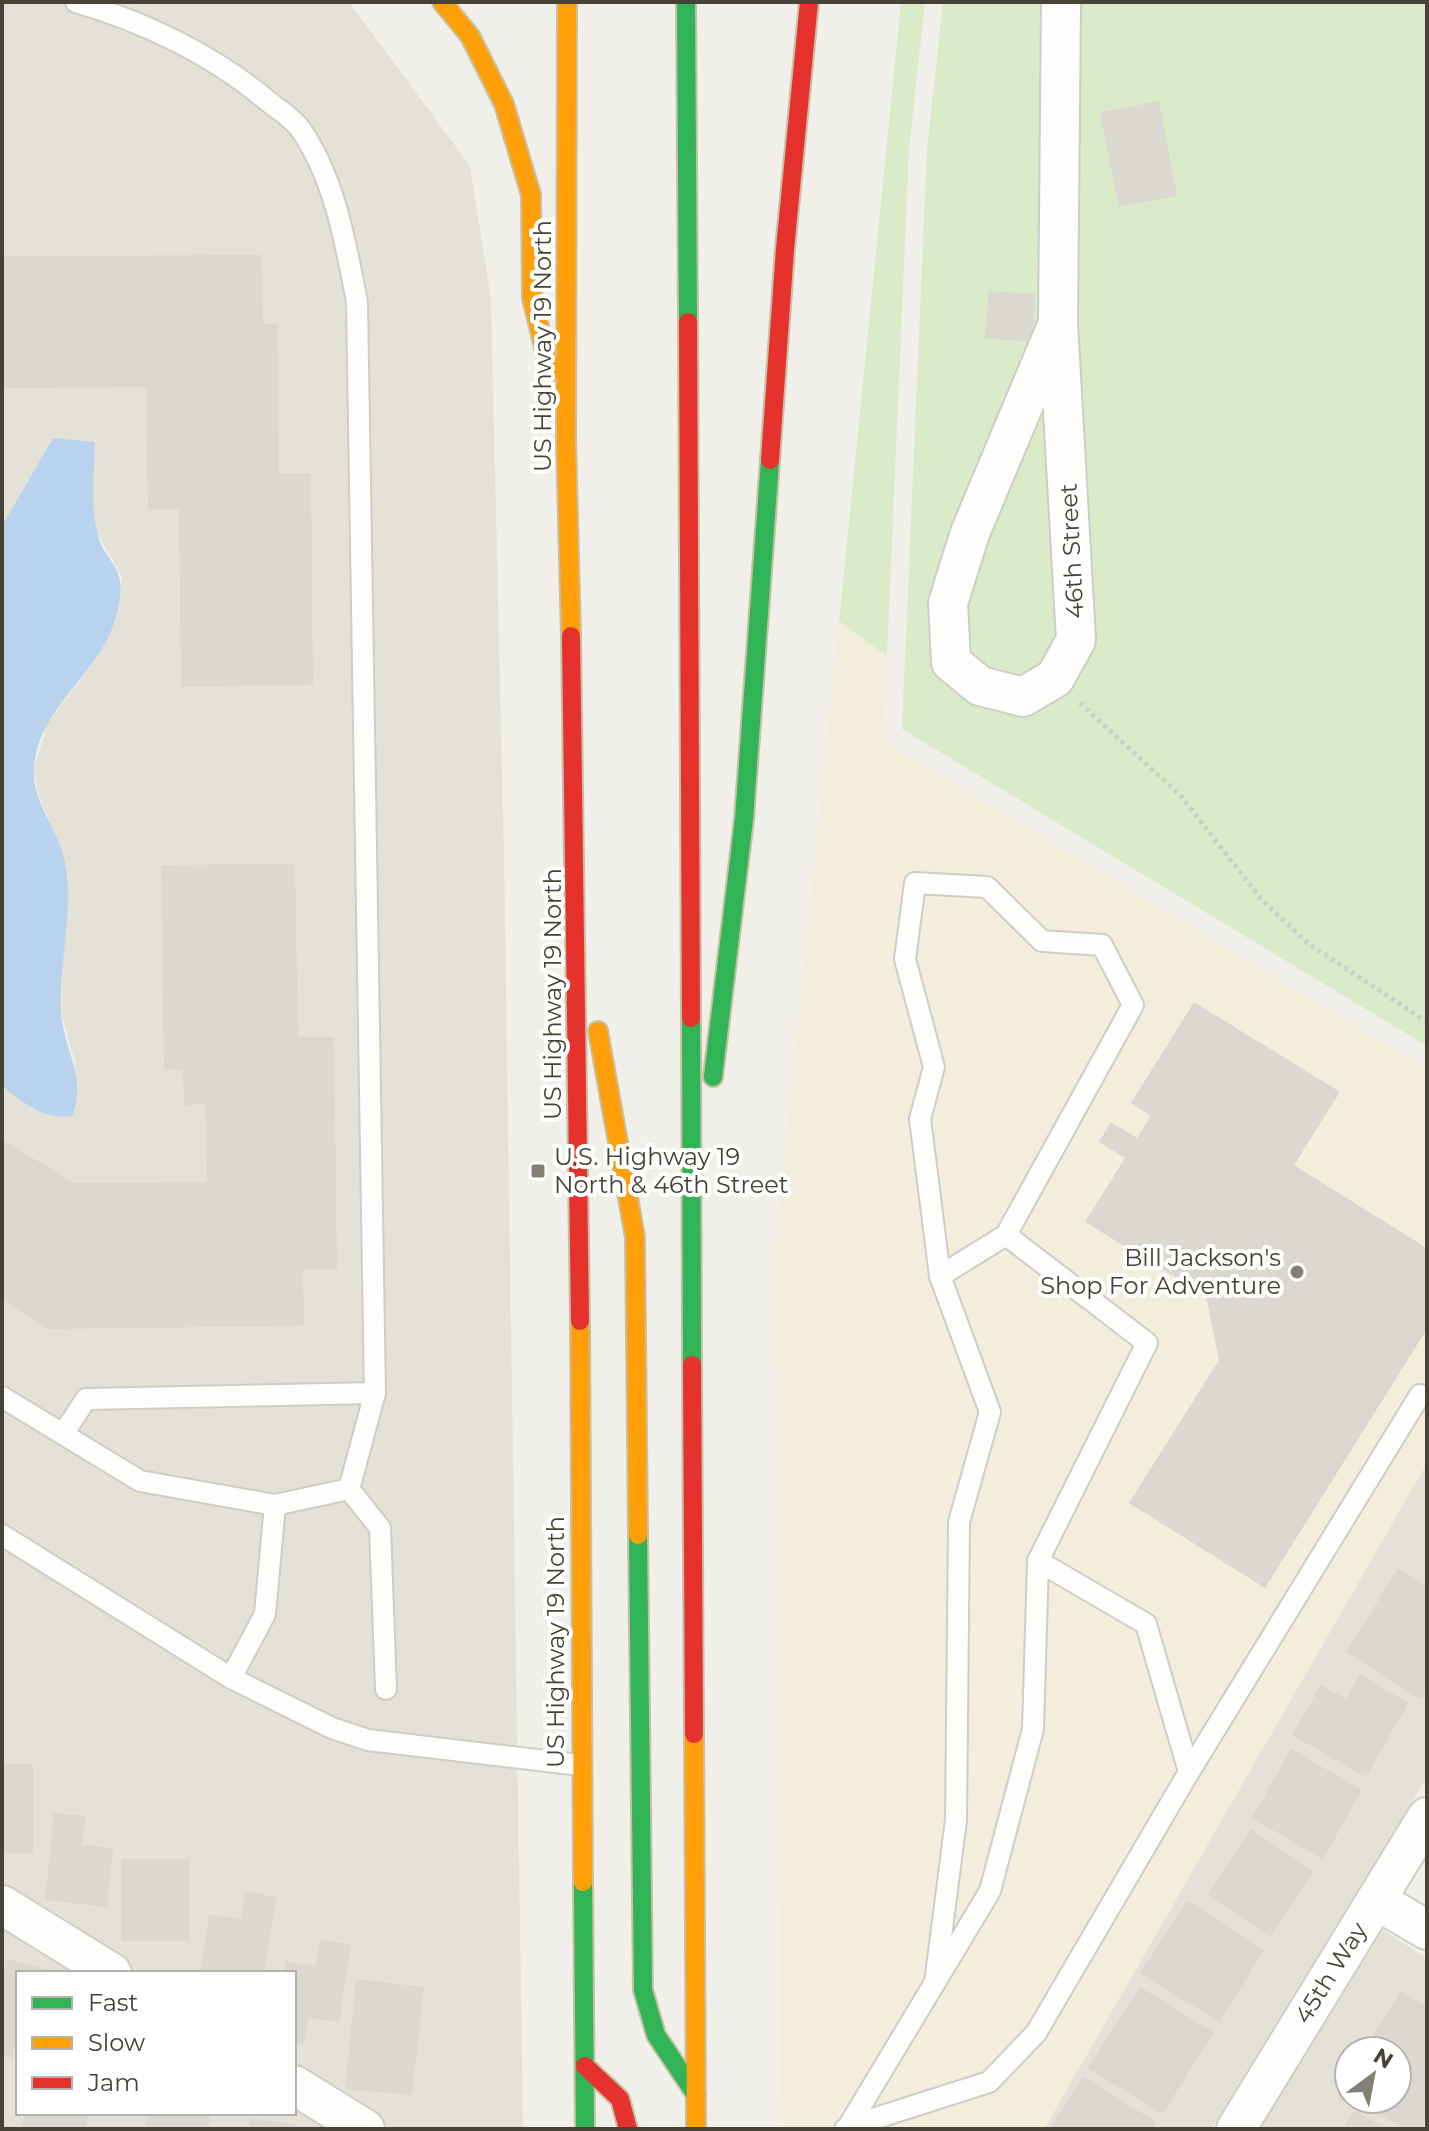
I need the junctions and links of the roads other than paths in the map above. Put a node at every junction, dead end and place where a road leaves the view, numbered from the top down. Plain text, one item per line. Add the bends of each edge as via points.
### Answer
1 (76, 2) edge
2 (442, 2) edge
3 (567, 2) edge
4 (686, 2) edge
5 (809, 2) edge
6 (1061, 2) edge
7 (1058, 323) junction
8 (566, 440) junction
9 (577, 919) junction
10 (1006, 1235) junction
11 (690, 1270) junction
12 (940, 1276) junction
13 (375, 1393) junction
14 (1420, 1395) dead end
15 (2, 1397) edge
16 (63, 1434) junction
17 (349, 1489) junction
18 (275, 1505) junction
19 (2, 1535) edge
20 (1038, 1561) junction
21 (231, 1678) junction
22 (386, 1689) dead end
23 (580, 1765) junction
24 (1189, 1772) junction
25 (1427, 1817) edge
26 (1376, 1900) junction
27 (2, 1905) edge
28 (1427, 1930) edge
29 (109, 1971) edge
30 (935, 1983) junction
31 (585, 2066) junction
32 (296, 2086) edge
33 (696, 2095) junction
34 (848, 2128) edge
35 (365, 2129) edge
36 (585, 2129) edge
37 (628, 2129) edge
38 (696, 2129) edge
39 (1236, 2129) edge

1 - 13 lane via 149,27 199,52 300,128 327,181 346,246 357,302
2 - 8 highway via 470,36 504,104 531,195 532,298
3 - 8 highway, US Highway 19 North
4 - 11 highway
5 - 11 highway via 785,249 744,819
6 - 7 street, 46th Street
7 - 7 street, 46th Street via 1076,640 1055,678 1023,697 980,686 951,662 948,603 970,533
8 - 9 highway, US Highway 19 North
9 - 23 highway, US Highway 19 North
9 - 33 highway via 635,1237 643,1990 656,2035
10 - 12 lane
10 - 12 lane via 1133,1005 1102,945 1042,941 987,887 915,883 905,959 934,1067 920,1119
10 - 20 lane via 1147,1343
11 - 33 highway
12 - 30 lane via 990,1412 959,1522 956,1820
13 - 16 lane via 86,1399
13 - 17 lane
14 - 24 lane
15 - 16 lane
16 - 18 lane via 140,1481
17 - 18 lane
17 - 22 lane via 380,1528
18 - 21 lane via 265,1614
19 - 21 lane
20 - 24 lane via 1146,1624
20 - 30 lane via 1033,1729 990,1891
21 - 23 lane via 368,1740
23 - 31 highway, US Highway 19 North
24 - 34 lane via 1036,2033 989,2082
25 - 26 street, 45th Way
26 - 28 street
26 - 39 street, 45th Way
27 - 29 street
30 - 34 lane
31 - 36 highway, US Highway 19 North
31 - 37 highway via 620,2099
32 - 35 street
33 - 38 highway

